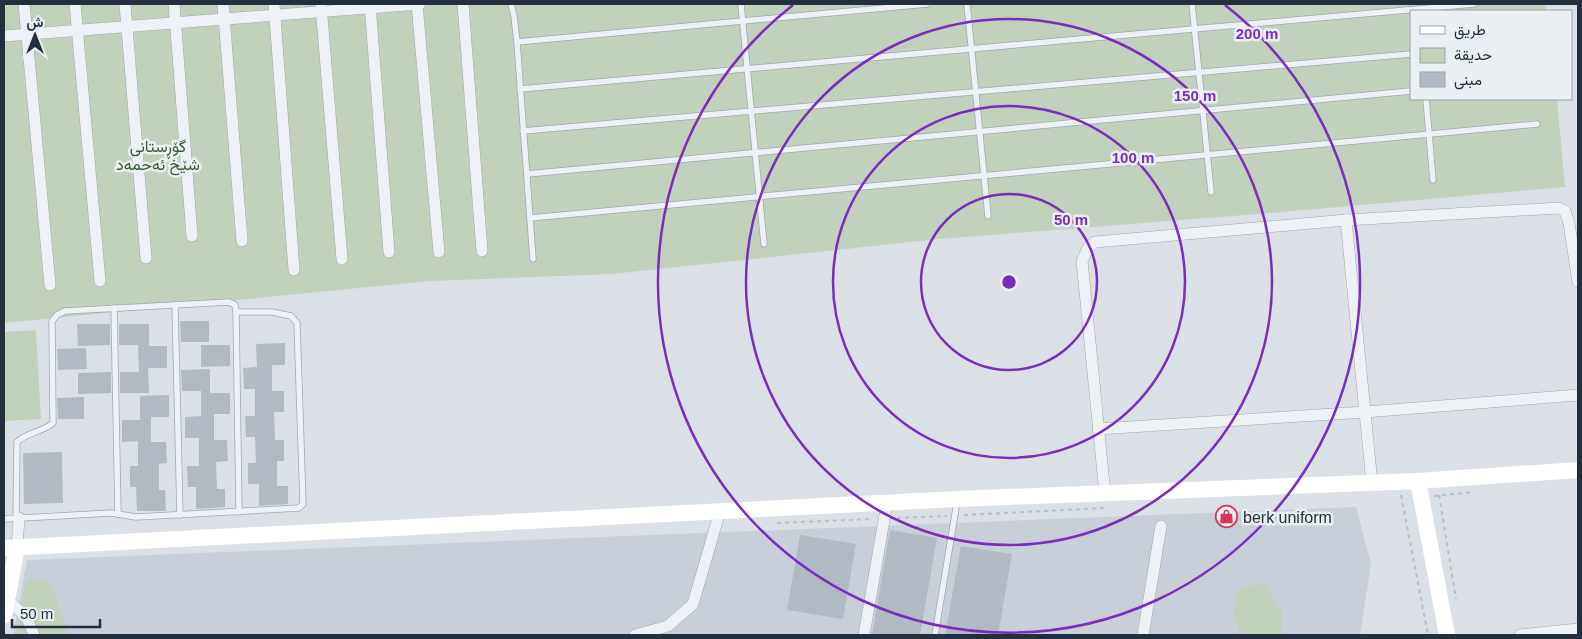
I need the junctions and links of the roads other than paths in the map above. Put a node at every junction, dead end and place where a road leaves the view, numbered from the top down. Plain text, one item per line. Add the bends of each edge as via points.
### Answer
1 (24, 4) edge
2 (75, 4) edge
3 (125, 4) edge
4 (174, 4) edge
5 (223, 4) edge
6 (418, 4) edge
7 (463, 4) edge
8 (511, 4) edge
9 (742, 4) edge
10 (927, 4) edge
11 (967, 4) edge
12 (1192, 4) edge
13 (1474, 4) edge
14 (370, 6) edge
15 (321, 8) edge
16 (1417, 8) edge
17 (274, 9) edge
18 (224, 19) junction
19 (743, 21) junction
20 (175, 23) junction
21 (127, 27) junction
22 (1195, 28) junction
23 (76, 30) junction
24 (26, 34) junction
25 (4, 36) edge
26 (517, 42) junction
27 (971, 49) junction
28 (1410, 54) edge
29 (748, 68) junction
30 (1199, 72) junction
31 (520, 89) junction
32 (1410, 91) edge
33 (975, 92) junction
34 (1426, 100) edge
35 (1203, 110) junction
36 (752, 111) junction
37 (1537, 124) dead end
38 (524, 131) junction
39 (979, 132) junction
40 (1429, 135) junction
41 (755, 152) junction
42 (1207, 155) junction
43 (527, 174) junction
44 (983, 176) junction
45 (1433, 180) dead end
46 (1211, 192) dead end
47 (760, 197) junction
48 (988, 216) dead end
49 (530, 218) junction
50 (1346, 220) junction
51 (192, 236) dead end
52 (242, 241) dead end
53 (764, 244) dead end
54 (482, 251) dead end
55 (389, 252) dead end
56 (439, 252) dead end
57 (146, 258) dead end
58 (342, 259) dead end
59 (533, 259) dead end
60 (294, 270) dead end
61 (100, 281) dead end
62 (1578, 282) edge
63 (50, 285) dead end
64 (175, 304) junction
65 (114, 308) junction
66 (236, 312) junction
67 (1578, 395) edge
68 (1365, 412) junction
69 (1098, 429) junction
70 (1578, 470) edge
71 (1418, 481) junction
72 (1372, 483) junction
73 (1105, 494) junction
74 (957, 500) junction
75 (887, 503) junction
76 (720, 511) junction
77 (239, 512) junction
78 (118, 514) junction
79 (180, 515) junction
80 (18, 518) junction
81 (4, 519) edge
82 (1161, 526) dead end
83 (10, 547) edge
84 (7, 599) junction
85 (4, 616) edge
86 (1578, 629) edge
87 (34, 635) edge
88 (635, 635) edge
89 (864, 635) edge
90 (935, 635) edge
91 (1142, 635) edge
92 (1447, 635) edge
93 (1520, 635) edge

1 - 24 street
2 - 23 street
3 - 21 street
4 - 20 street
5 - 18 street
6 - 14 street
6 - 56 street
7 - 54 street
8 - 26 lane
9 - 19 lane
10 - 19 lane
11 - 27 lane
12 - 22 lane
13 - 16 lane
14 - 15 street
14 - 55 street
15 - 17 street
15 - 58 street
16 - 22 lane
17 - 18 street
17 - 60 street
18 - 20 street
18 - 52 street
19 - 26 lane
19 - 29 lane
20 - 21 street
20 - 51 street
21 - 23 street
21 - 57 street
22 - 27 lane
22 - 30 lane
23 - 24 street
23 - 61 street
24 - 25 street
24 - 63 street
26 - 31 lane
27 - 29 lane
27 - 33 lane
28 - 30 lane
29 - 31 lane
29 - 36 lane
30 - 33 lane
30 - 35 lane
31 - 38 lane
32 - 35 lane
33 - 36 lane
33 - 39 lane
34 - 40 lane
35 - 39 lane
35 - 42 lane
36 - 38 lane
36 - 41 lane
37 - 40 lane
38 - 43 lane
39 - 41 lane
39 - 44 lane
40 - 42 lane
40 - 45 lane
41 - 43 lane
41 - 47 lane
42 - 44 lane
42 - 46 lane
43 - 49 lane
44 - 47 lane
44 - 48 lane
47 - 49 lane
47 - 53 lane
49 - 59 lane
50 - 62 street via 1558,208 1564,211 1569,224
50 - 68 street
50 - 69 street via 1094,242 1082,261
64 - 65 lane
64 - 66 lane via 230,302 235,305
64 - 79 lane
65 - 78 lane
65 - 80 lane via 65,311 52,321 53,423 17,442
66 - 77 lane
66 - 77 lane via 272,312 291,316 297,323 303,504 298,508
67 - 68 street
68 - 69 street
68 - 72 street
69 - 73 street
70 - 71 street
71 - 72 street
71 - 92 street
72 - 73 street
73 - 74 street
74 - 75 street
74 - 90 lane
75 - 76 street
75 - 89 street
76 - 83 street
76 - 88 street via 693,604 668,626
77 - 79 lane
78 - 79 lane via 136,517
78 - 80 lane
80 - 81 lane
80 - 83 street
82 - 91 street
83 - 84 street
84 - 85 street
84 - 87 street via 28,618
86 - 93 street

